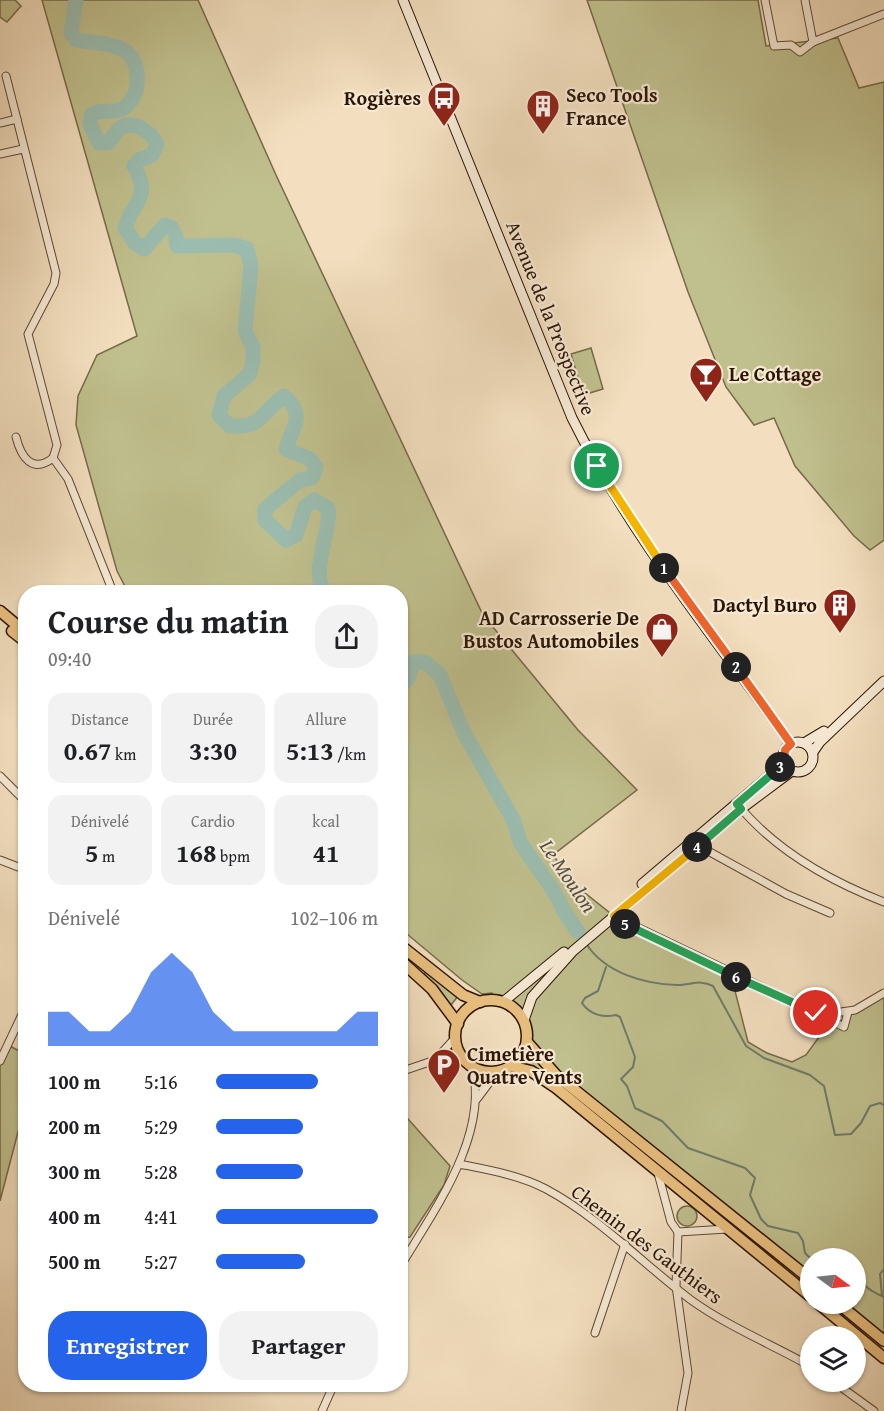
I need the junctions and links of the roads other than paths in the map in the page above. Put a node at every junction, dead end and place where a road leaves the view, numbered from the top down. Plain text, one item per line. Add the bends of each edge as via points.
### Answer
1 (403, 0) edge
2 (765, 0) edge
3 (805, 0) edge
4 (884, 14) edge
5 (813, 42) junction
6 (6, 76) dead end
7 (17, 119) junction
8 (0, 123) edge
9 (23, 148) junction
10 (0, 154) edge
11 (16, 437) dead end
12 (53, 458) junction
13 (110, 585) edge
14 (0, 611) edge
15 (0, 621) edge
16 (18, 626) edge
17 (18, 636) edge
18 (881, 683) edge
19 (804, 743) junction
20 (791, 744) junction
21 (813, 752) junction
22 (784, 763) junction
23 (792, 771) junction
24 (0, 776) edge
25 (18, 794) edge
26 (739, 807) junction
27 (699, 846) junction
28 (0, 860) edge
29 (18, 867) edge
30 (884, 903) edge
31 (830, 913) dead end
32 (614, 916) junction
33 (591, 932) junction
34 (571, 950) junction
35 (408, 951) edge
36 (408, 967) edge
37 (884, 993) edge
38 (480, 1002) junction
39 (503, 1002) junction
40 (848, 1012) junction
41 (820, 1015) junction
42 (524, 1020) junction
43 (18, 1022) edge
44 (458, 1024) junction
45 (456, 1037) junction
46 (527, 1042) junction
47 (435, 1060) junction
48 (0, 1061) edge
49 (468, 1062) junction
50 (510, 1066) junction
51 (408, 1070) edge
52 (498, 1071) junction
53 (477, 1099) junction
54 (459, 1164) junction
55 (658, 1173) junction
56 (727, 1229) junction
57 (678, 1232) junction
58 (625, 1244) junction
59 (408, 1253) edge
60 (800, 1272) edge
61 (676, 1286) junction
62 (800, 1288) edge
63 (831, 1314) edge
64 (851, 1314) edge
65 (595, 1333) dead end
66 (884, 1341) edge
67 (884, 1358) edge
68 (800, 1361) edge
69 (330, 1392) edge
70 (848, 1392) edge
71 (322, 1411) edge
72 (681, 1411) edge
73 (874, 1411) edge

1 - 20 main road, Avenue de la Prospective via 572,418 593,460 659,560
2 - 5 street via 774,46 791,45 800,52
3 - 5 street
4 - 5 street
6 - 7 street
7 - 8 street
7 - 9 street
9 - 10 street
9 - 12 street via 56,273 28,334 57,445
11 - 12 street via 25,460 41,464
12 - 13 street via 68,479
14 - 16 main road
15 - 17 main road
18 - 19 main road via 816,738
18 - 21 main road
19 - 20 main road
19 - 21 main road
20 - 22 main road via 785,750
21 - 23 main road via 810,767 802,772
22 - 23 main road
22 - 26 main road
23 - 26 main road
24 - 25 street
26 - 27 main road
26 - 30 street via 815,870 835,883
26 - 33 main road
27 - 31 street via 786,894
27 - 32 main road
28 - 29 street
32 - 33 main road
32 - 41 street
33 - 34 main road
34 - 39 main road
34 - 42 main road via 532,997
35 - 38 main road via 463,995
36 - 44 main road via 432,989
37 - 40 street
38 - 39 main road
38 - 44 main road via 466,1010
39 - 42 main road
40 - 41 street
40 - 41 street via 844,1027
42 - 46 main road
43 - 48 street
44 - 45 main road
45 - 47 street
45 - 49 main road
46 - 50 main road via 518,1060
46 - 60 main road via 564,1082
47 - 49 street
47 - 51 street
49 - 52 main road via 480,1070
49 - 53 street
50 - 52 main road
50 - 55 main road via 531,1071 555,1087
52 - 53 street
53 - 54 street
54 - 58 street, Chemin des Gauthiers via 506,1173 546,1189
54 - 59 street
55 - 56 main road
55 - 57 street via 671,1222
56 - 57 street
56 - 62 main road
57 - 61 street
58 - 61 street, Chemin des Gauthiers
58 - 65 street
61 - 68 street, Chemin des Gauthiers via 717,1317
61 - 72 street via 688,1373
63 - 67 main road
64 - 66 main road
69 - 71 street
70 - 73 street

